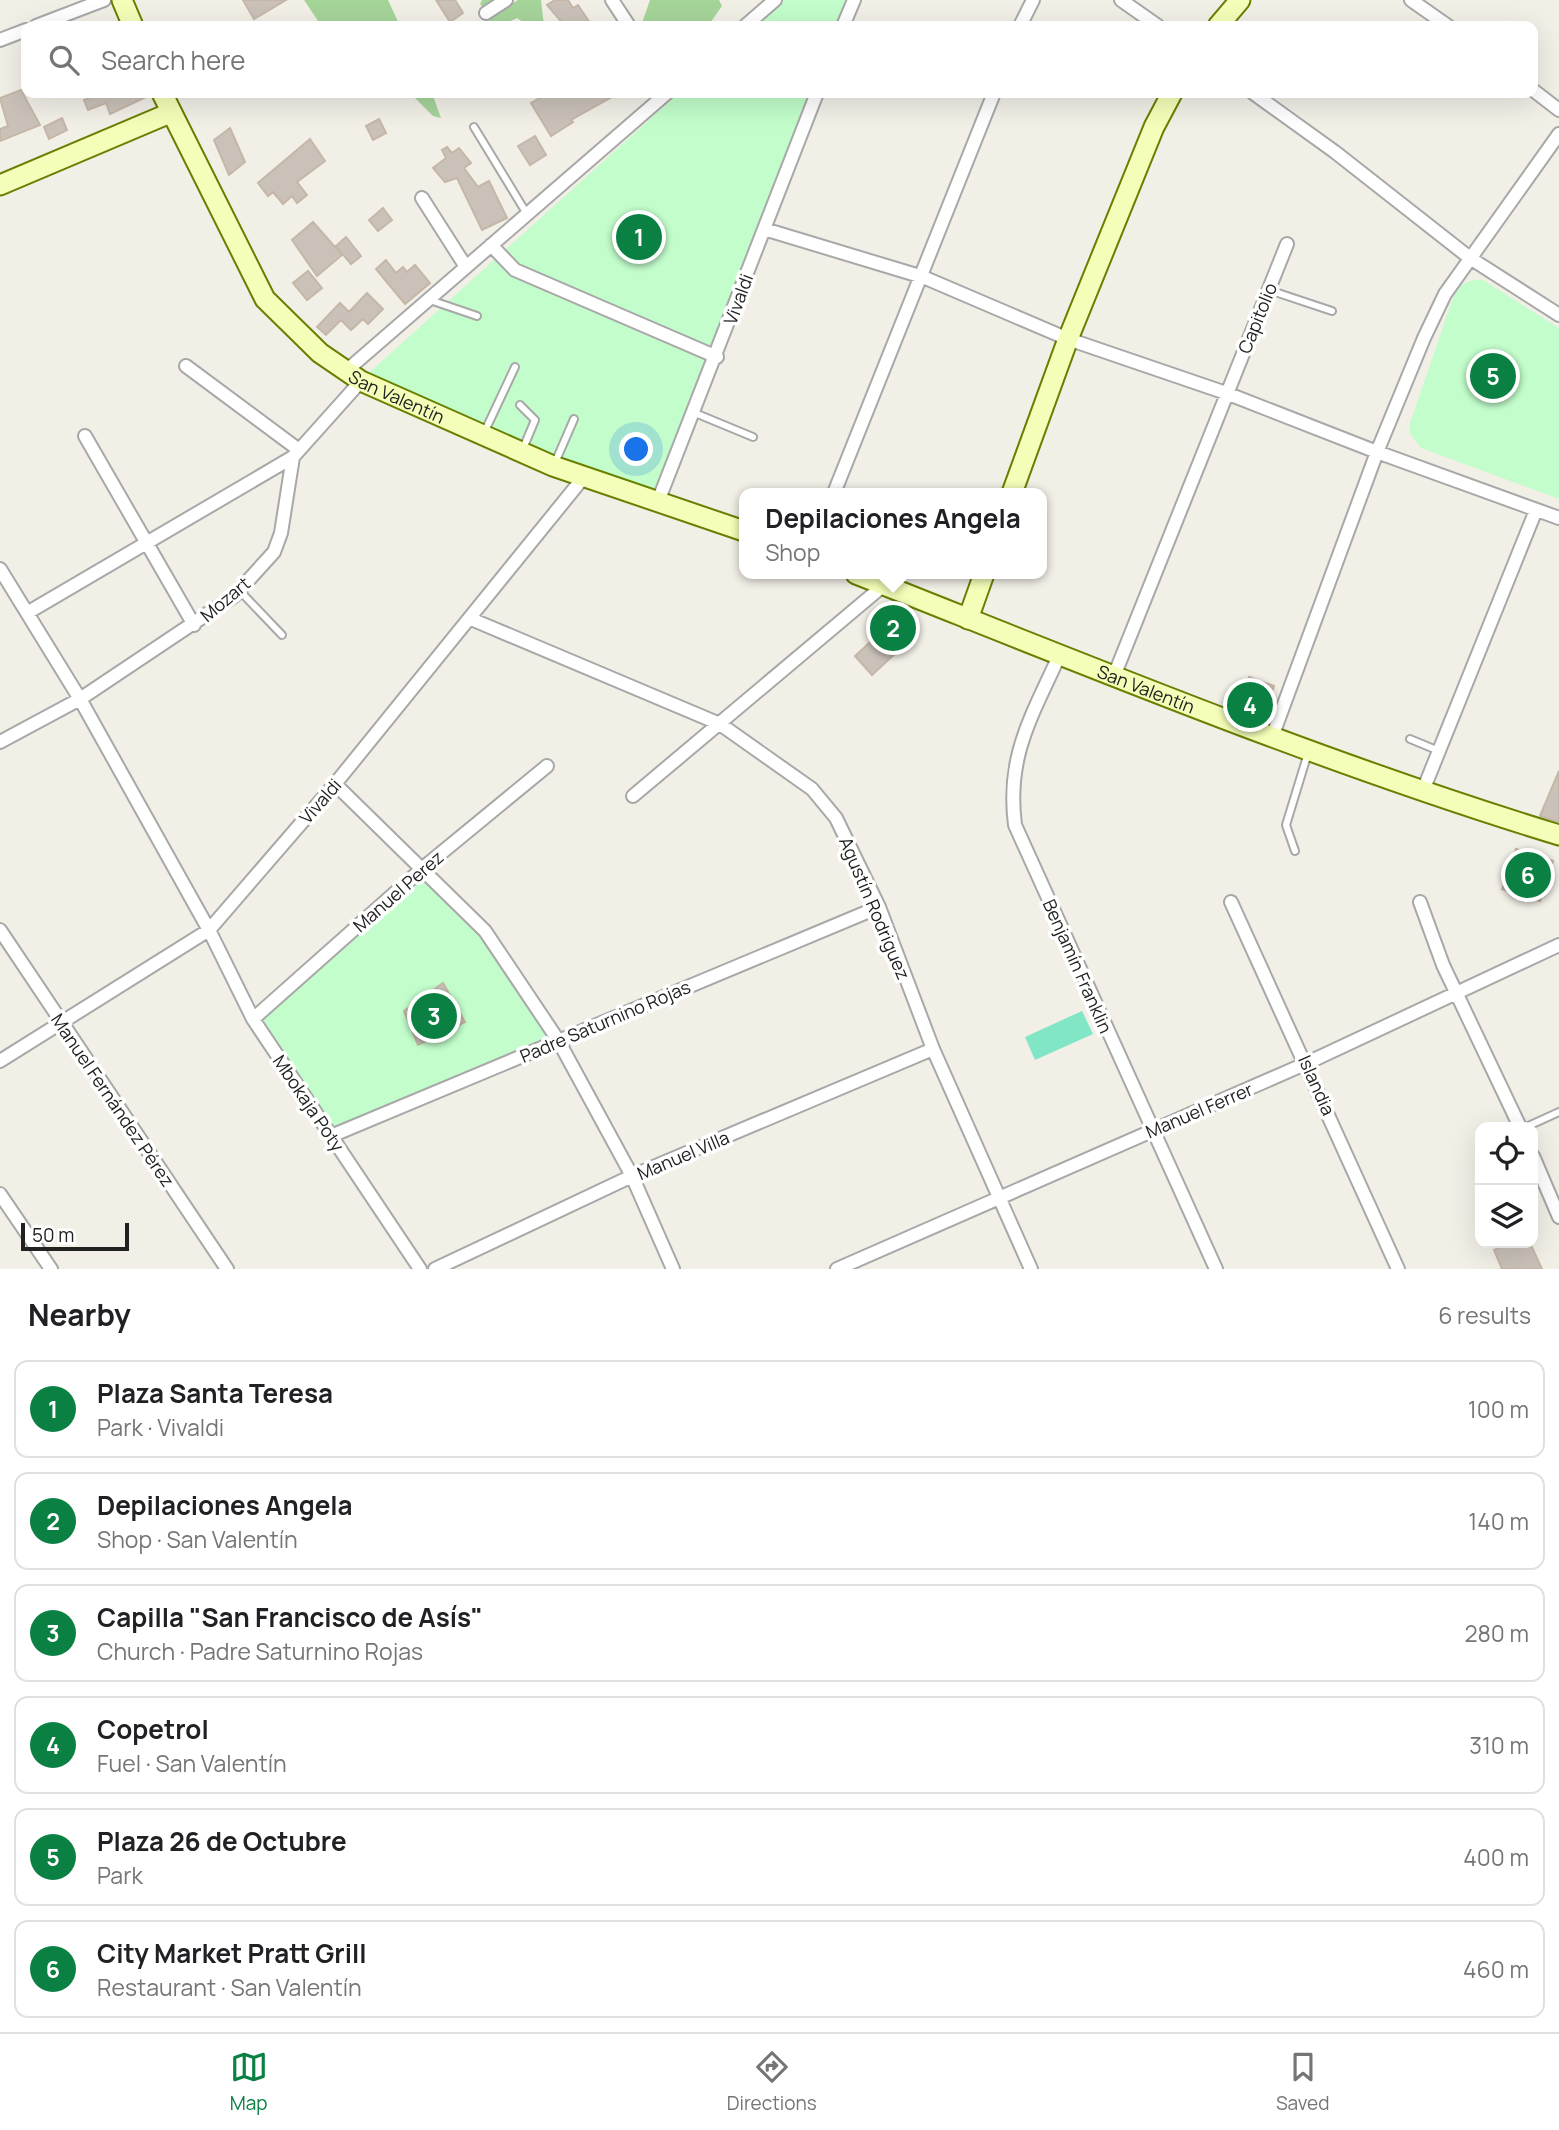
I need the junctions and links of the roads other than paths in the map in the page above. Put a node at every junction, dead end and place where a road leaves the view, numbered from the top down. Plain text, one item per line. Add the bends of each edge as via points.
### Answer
1 (104, 0) edge
2 (122, 0) edge
3 (506, 0) edge
4 (612, 0) edge
5 (775, 0) edge
6 (853, 0) edge
7 (1033, 0) edge
8 (1121, 0) edge
9 (1240, 0) edge
10 (1411, 0) edge
11 (486, 13) dead end
12 (49, 21) edge
13 (131, 21) edge
14 (626, 21) edge
15 (751, 21) edge
16 (845, 21) edge
17 (1022, 21) edge
18 (1151, 21) edge
19 (1223, 21) edge
20 (1441, 21) edge
21 (21, 32) edge
22 (0, 40) edge
23 (1538, 94) edge
24 (164, 98) edge
25 (661, 98) edge
26 (815, 98) edge
27 (993, 98) edge
28 (1169, 98) edge
29 (1260, 98) edge
30 (1559, 110) edge
31 (170, 113) junction
32 (474, 127) dead end
33 (1559, 134) edge
34 (0, 185) edge
35 (422, 198) dead end
36 (527, 214) junction
37 (764, 229) junction
38 (491, 244) junction
39 (1287, 244) dead end
40 (1470, 258) junction
41 (466, 267) junction
42 (923, 277) junction
43 (1269, 290) junction
44 (428, 299) junction
45 (1332, 311) dead end
46 (1559, 315) edge
47 (477, 316) dead end
48 (1068, 339) junction
49 (717, 357) junction
50 (186, 366) dead end
51 (515, 368) dead end
52 (353, 376) junction
53 (1226, 393) junction
54 (520, 405) dead end
55 (695, 413) junction
56 (574, 419) dead end
57 (483, 435) junction
58 (85, 436) dead end
59 (753, 437) dead end
60 (522, 452) junction
61 (1377, 452) junction
62 (296, 453) junction
63 (553, 466) junction
64 (583, 478) junction
65 (836, 488) edge
66 (1015, 488) edge
67 (657, 504) junction
68 (1536, 510) junction
69 (1559, 517) edge
70 (739, 529) edge
71 (148, 542) junction
72 (0, 569) edge
73 (869, 579) edge
74 (982, 579) edge
75 (884, 585) junction
76 (239, 590) junction
77 (27, 613) junction
78 (968, 618) junction
79 (471, 619) junction
80 (194, 625) junction
81 (282, 635) dead end
82 (1059, 656) junction
83 (1114, 676) junction
84 (80, 699) junction
85 (720, 724) junction
86 (1272, 737) junction
87 (1410, 739) dead end
88 (0, 742) edge
89 (1308, 751) junction
90 (1439, 751) junction
91 (547, 766) dead end
92 (335, 784) junction
93 (1422, 793) junction
94 (633, 796) dead end
95 (1559, 835) edge
96 (1295, 851) dead end
97 (423, 868) junction
98 (1231, 902) dead end
99 (1420, 902) dead end
100 (879, 907) junction
101 (209, 930) junction
102 (1, 935) edge
103 (1559, 945) edge
104 (1458, 993) junction
105 (253, 1019) junction
106 (61, 1022) junction
107 (558, 1040) junction
108 (933, 1049) junction
109 (0, 1061) edge
110 (1307, 1063) junction
111 (1559, 1112) edge
112 (1518, 1122) edge
113 (1537, 1122) edge
114 (1153, 1130) junction
115 (331, 1136) junction
116 (1538, 1168) edge
117 (632, 1176) junction
118 (0, 1194) edge
119 (998, 1196) junction
120 (1559, 1217) edge
121 (858, 1265) edge
122 (51, 1269) edge
123 (227, 1269) edge
124 (420, 1269) edge
125 (435, 1269) edge
126 (673, 1269) edge
127 (836, 1269) edge
128 (1031, 1269) edge
129 (1216, 1269) edge
130 (1398, 1269) edge

1 - 12 street
2 - 13 main road
3 - 11 street
4 - 14 street
5 - 15 street
6 - 16 street
7 - 17 street
8 - 18 street
9 - 19 main road
10 - 20 street
21 - 22 street
23 - 30 street
24 - 31 main road, San Valentín
25 - 36 street
26 - 37 street, Vivaldi
27 - 42 street
28 - 48 main road
29 - 40 street
31 - 34 main road
31 - 52 main road, San Valentín via 265,299 320,353
32 - 36 lane
33 - 40 street
35 - 41 street
36 - 38 street
37 - 42 street
37 - 49 street, Vivaldi
38 - 41 street
38 - 49 street via 515,270
39 - 43 street, Capitolio
40 - 46 street
40 - 61 street via 1429,327
41 - 44 street
42 - 48 street
42 - 65 street
43 - 45 lane
43 - 53 street, Capitolio
44 - 47 lane
44 - 52 street
48 - 53 street
48 - 66 main road
49 - 55 street, Vivaldi
50 - 62 street
51 - 57 lane
52 - 57 main road, San Valentín
52 - 62 street
53 - 61 street
53 - 83 street, Capitolio
54 - 60 lane via 535,420
55 - 59 lane
55 - 67 street, Vivaldi
56 - 63 lane
57 - 60 main road, San Valentín
58 - 71 street
60 - 63 main road, San Valentín
61 - 68 street
61 - 86 street
62 - 71 street
62 - 76 street, Mozart via 274,552
63 - 64 main road, San Valentín
64 - 67 main road, San Valentín
64 - 79 street, Vivaldi
67 - 70 main road, San Valentín
68 - 69 street
68 - 90 street
71 - 77 street
71 - 80 street
72 - 77 street, Mbokaja Poty
73 - 75 main road, San Valentín
74 - 78 main road
75 - 78 main road, San Valentín
75 - 85 street
76 - 80 street, Mozart
76 - 81 lane
77 - 84 street, Mbokaja Poty
78 - 82 main road, San Valentín
79 - 85 street, Agustín Rodriguez
79 - 92 street, Vivaldi
80 - 84 street, Mozart
82 - 83 main road, San Valentín
82 - 114 street, Benjamín Franklin via 1014,766 1014,825
83 - 86 main road, San Valentín
84 - 88 street, Mozart
84 - 101 street, Mbokaja Poty
85 - 94 street
85 - 100 street, Agustín Rodriguez via 812,789 836,818
86 - 89 main road, San Valentín
87 - 90 lane
89 - 93 main road, San Valentín
89 - 96 lane via 1286,825
90 - 93 street
91 - 97 street, Manuel Perez
92 - 97 street
92 - 101 street, Vivaldi
93 - 95 main road, San Valentín
97 - 105 street, Manuel Perez
97 - 107 street via 485,931
98 - 110 street, Islandia
99 - 104 street
100 - 107 street, Padre Saturnino Rojas
100 - 108 street, Agustín Rodriguez
101 - 105 street, Mbokaja Poty
101 - 106 street, Vivaldi
102 - 106 street, Manuel Fernández Pérez
103 - 104 street, Manuel Ferrer
104 - 110 street, Manuel Ferrer
104 - 112 street
105 - 115 street, Mbokaja Poty
106 - 109 street, Vivaldi
106 - 123 street, Manuel Fernández Pérez
107 - 115 street, Padre Saturnino Rojas
107 - 117 street
108 - 117 street, Manuel Villa
108 - 119 street, Agustín Rodriguez
110 - 114 street, Manuel Ferrer
110 - 130 street, Islandia
111 - 113 lane
114 - 119 street, Manuel Ferrer
114 - 129 street, Benjamín Franklin
115 - 124 street, Mbokaja Poty
116 - 120 street
117 - 125 street, Manuel Villa
117 - 126 street
118 - 122 street
119 - 121 street, Manuel Ferrer
119 - 128 street, Agustín Rodriguez
121 - 127 street, Manuel Ferrer

